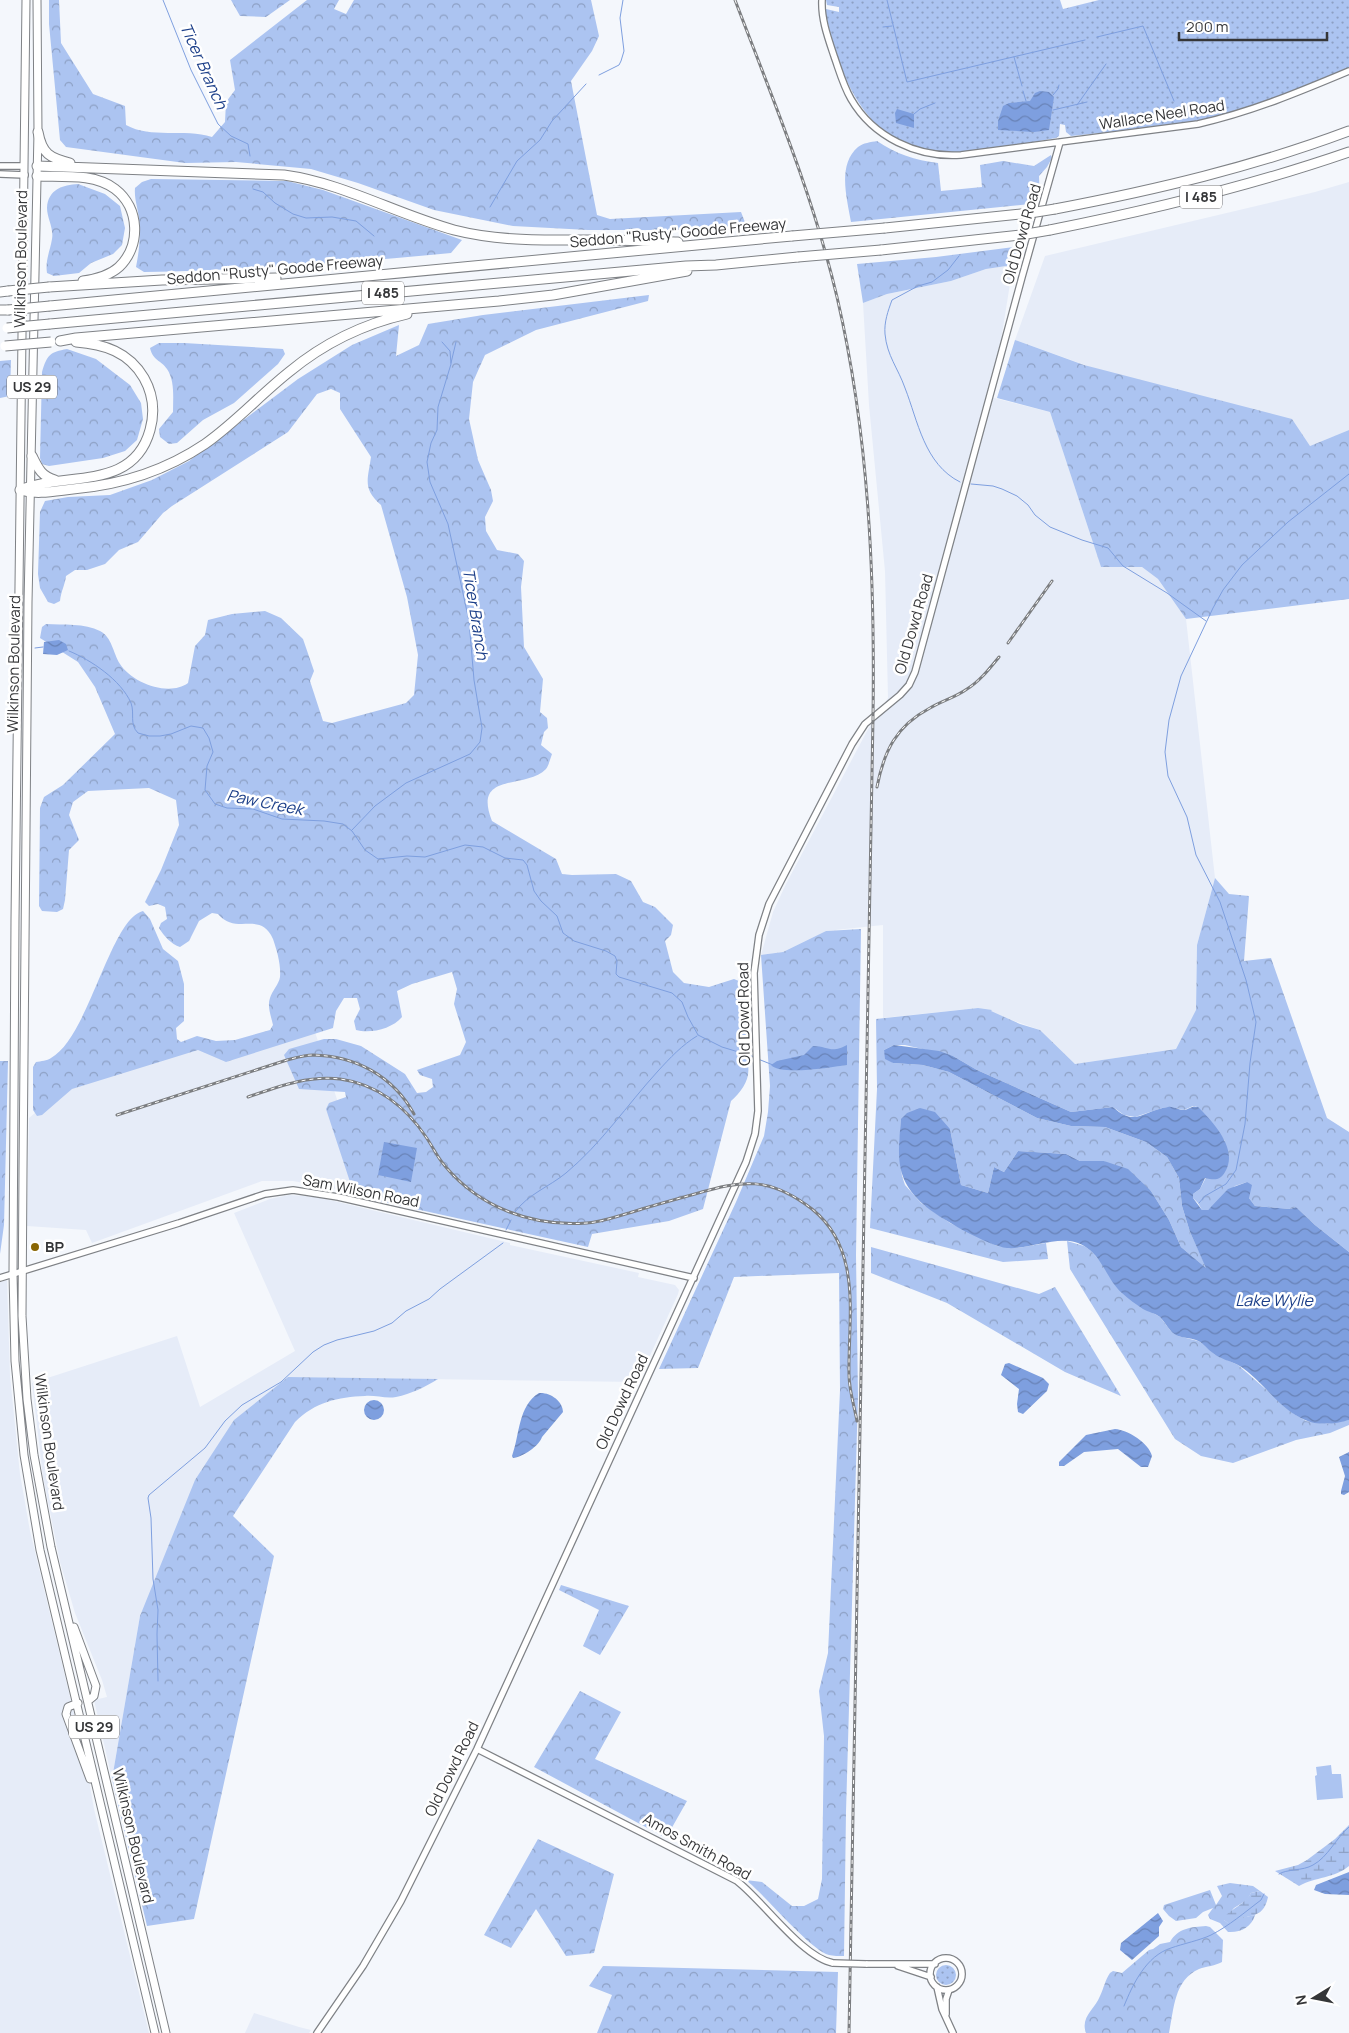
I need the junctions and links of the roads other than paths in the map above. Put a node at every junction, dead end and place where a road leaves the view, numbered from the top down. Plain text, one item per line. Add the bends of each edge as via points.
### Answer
1 (26, 0) edge
2 (37, 0) edge
3 (822, 0) edge
4 (1349, 71) edge
5 (38, 132) junction
6 (1349, 132) edge
7 (1060, 142) junction
8 (1349, 152) edge
9 (0, 166) edge
10 (24, 166) junction
11 (37, 166) junction
12 (85, 167) junction
13 (0, 174) edge
14 (24, 175) junction
15 (37, 176) junction
16 (723, 242) junction
17 (716, 265) junction
18 (334, 278) junction
19 (49, 287) junction
20 (4, 292) edge
21 (454, 305) junction
22 (4, 310) edge
23 (3, 328) edge
24 (56, 342) junction
25 (3, 346) edge
26 (32, 456) junction
27 (63, 481) junction
28 (32, 489) junction
29 (20, 490) junction
30 (20, 519) junction
31 (28, 614) junction
32 (18, 755) junction
33 (27, 755) junction
34 (22, 1271) junction
35 (13, 1274) junction
36 (0, 1278) edge
37 (694, 1278) junction
38 (62, 1595) junction
39 (88, 1701) junction
40 (78, 1703) junction
41 (477, 1748) junction
42 (100, 1809) junction
43 (935, 1964) junction
44 (894, 1965) junction
45 (931, 1977) junction
46 (936, 1987) junction
47 (949, 1990) junction
48 (946, 2018) junction
49 (155, 2033) edge
50 (166, 2033) edge
51 (317, 2033) edge
52 (953, 2033) edge

1 - 10 main road, Wilkinson Boulevard / US 29
2 - 5 main road, Wilkinson Boulevard / US 29
3 - 7 street via 826,30 846,88 859,111 888,137 909,148 941,155
4 - 7 street, Wallace Neel Road via 1275,102 1220,119 1182,127
5 - 11 main road, Wilkinson Boulevard / US 29
5 - 12 highway via 46,153
6 - 16 highway, Seddon "Rusty" Goode Freeway / I 485, bridge via 1192,180 1055,209
7 - 37 street, Old Dowd Road via 915,672 900,695 861,729 764,917 754,967 758,1111 751,1149
8 - 17 highway, I 485, bridge via 1197,198 1050,230
9 - 10 street
10 - 11 main road
10 - 14 main road, Wilkinson Boulevard / US 29
11 - 12 highway
11 - 15 main road, Wilkinson Boulevard / US 29
12 - 16 highway via 304,177 444,227 499,238
13 - 14 street
14 - 15 main road
14 - 29 main road, Wilkinson Boulevard / US 29
15 - 19 highway via 87,178 107,184 116,189 128,204 135,224 129,254 118,268 98,278
15 - 26 main road, Wilkinson Boulevard / US 29
16 - 18 highway, Seddon "Rusty" Goode Freeway / I 485
17 - 21 highway via 553,295
17 - 23 highway, I 485, bridge
18 - 19 highway via 172,280
18 - 22 highway, Seddon "Rusty" Goode Freeway / I 485, bridge
19 - 20 highway, bridge
21 - 24 highway
21 - 28 highway via 379,321 326,345 212,438 159,469 110,484
24 - 25 highway, bridge
24 - 27 highway via 106,346 125,356 144,378 153,407 147,439 132,460 105,475
26 - 27 highway via 46,478
26 - 28 main road, Wilkinson Boulevard / US 29
27 - 28 highway
28 - 29 highway
28 - 31 main road, Wilkinson Boulevard / US 29
29 - 30 main road, Wilkinson Boulevard / US 29
30 - 31 main road via 24,550 24,609
30 - 32 main road, Wilkinson Boulevard / US 29
31 - 33 main road, Wilkinson Boulevard / US 29
32 - 33 main road
32 - 35 main road, Wilkinson Boulevard / US 29
33 - 34 main road, Wilkinson Boulevard / US 29
34 - 35 street, Sam Wilson Road
34 - 37 street, Sam Wilson Road via 265,1194 293,1190 338,1196
34 - 38 main road, Wilkinson Boulevard / US 29 via 28,1409 42,1504
35 - 36 street, Sam Wilson Road
35 - 40 main road, Wilkinson Boulevard / US 29 via 16,1367 29,1486 40,1550
37 - 41 street, Old Dowd Road
38 - 39 main road, Wilkinson Boulevard / US 29
38 - 39 main road via 96,1686 94,1696
39 - 50 main road, Wilkinson Boulevard / US 29
40 - 42 main road, Wilkinson Boulevard / US 29
40 - 42 main road via 68,1707 66,1714
41 - 44 street, Amos Smith Road, bridge via 737,1881 808,1951 824,1961
41 - 51 street, Old Dowd Road via 401,1901 363,1966
42 - 49 main road, Wilkinson Boulevard / US 29
43 - 44 street, Amos Smith Road
43 - 45 street
43 - 47 street via 948,1959 960,1967 960,1981
44 - 45 street, Amos Smith Road
45 - 46 street
46 - 47 street
46 - 48 street
47 - 48 street
48 - 52 street

